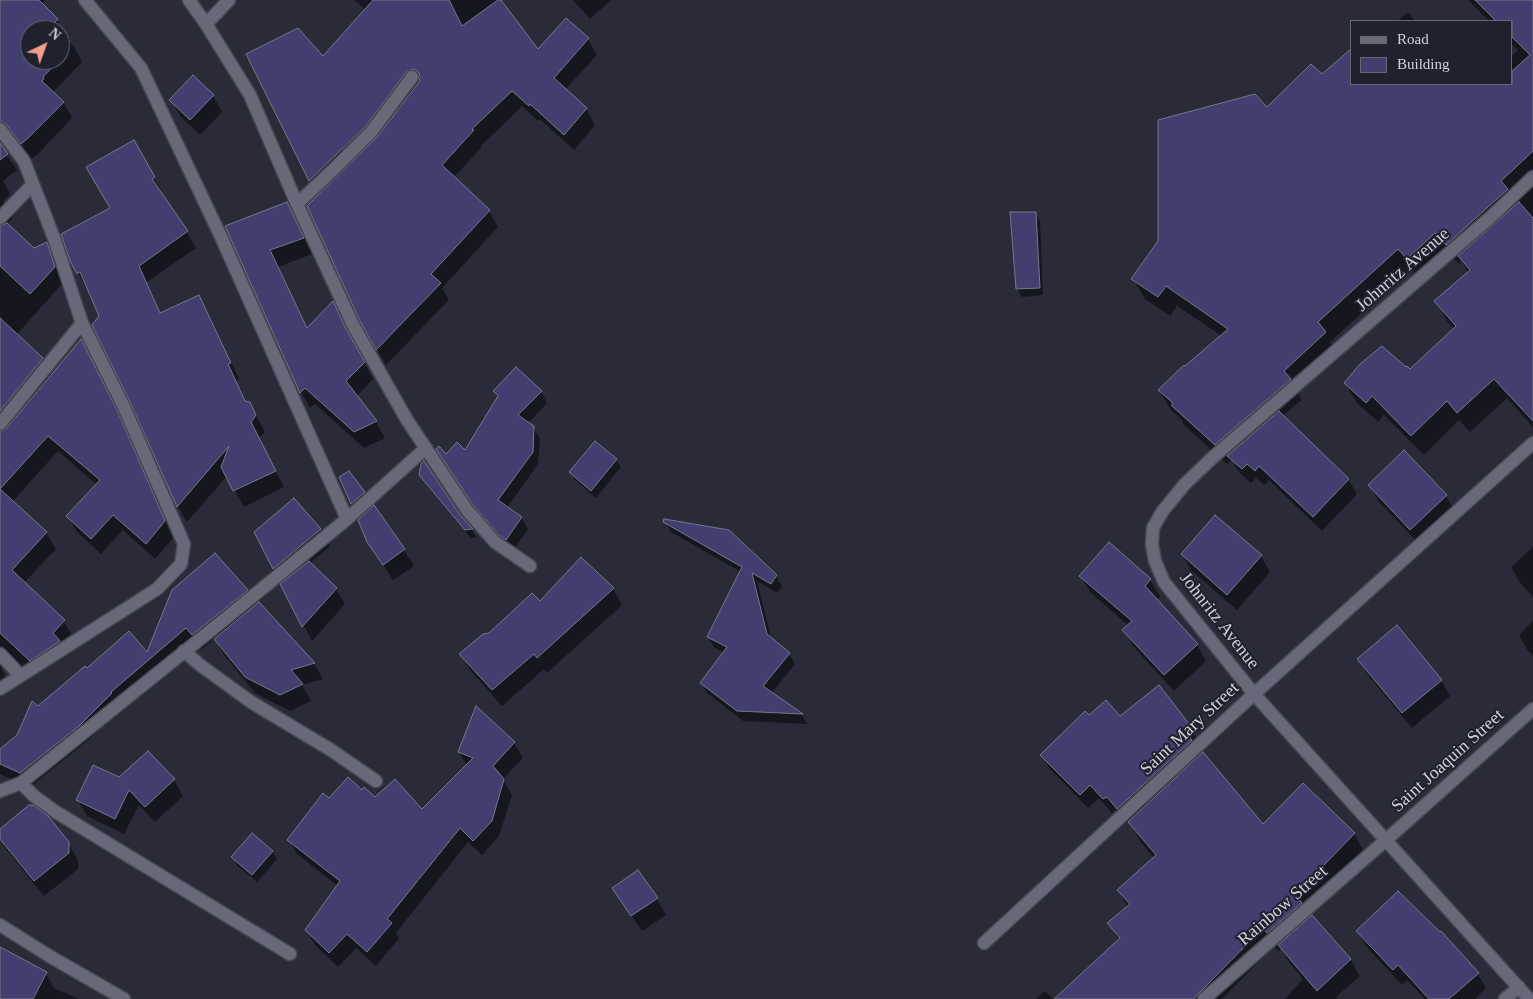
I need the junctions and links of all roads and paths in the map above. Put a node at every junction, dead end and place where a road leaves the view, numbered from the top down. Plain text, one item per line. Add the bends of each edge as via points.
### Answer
1 (85, 0) edge
2 (189, 0) edge
3 (229, 0) edge
4 (206, 24) junction
5 (412, 77) dead end
6 (0, 129) edge
7 (1533, 177) edge
8 (33, 184) junction
9 (297, 204) junction
10 (0, 218) edge
11 (82, 323) junction
12 (0, 424) edge
13 (1533, 443) edge
14 (426, 448) junction
15 (347, 519) junction
16 (530, 566) dead end
17 (184, 651) junction
18 (0, 654) edge
19 (20, 675) junction
20 (0, 689) edge
21 (1254, 694) junction
22 (1533, 709) edge
23 (376, 781) dead end
24 (21, 783) junction
25 (0, 791) edge
26 (1386, 840) junction
27 (0, 925) edge
28 (984, 943) dead end
29 (290, 954) dead end
30 (1519, 987) junction
31 (124, 999) edge
32 (1204, 999) edge
33 (1505, 999) edge
34 (1529, 999) edge

1 - 15 street via 140,68 226,248
2 - 4 street
3 - 4 street
4 - 9 street via 250,95
5 - 9 street via 372,131
6 - 8 street via 24,161
7 - 21 street, Johnritz Avenue via 1211,459 1184,484 1153,528 1155,561 1164,582
8 - 10 street
8 - 11 street
9 - 14 street via 354,325
11 - 12 street
11 - 19 street via 124,407 184,544 181,564 156,589
13 - 21 street, Saint Mary Street
14 - 15 street
14 - 16 street via 467,510 495,542
15 - 17 street
17 - 23 street via 252,702
17 - 24 street
18 - 19 street
19 - 20 street
21 - 26 street, Johnritz Avenue
21 - 28 street, Saint Mary Street
22 - 26 street, Saint Joaquin Street
24 - 25 street
24 - 29 street via 56,812
26 - 30 street, Johnritz Avenue
26 - 32 street, Rainbow Street
27 - 31 street
30 - 33 street
30 - 34 street, Johnritz Avenue

